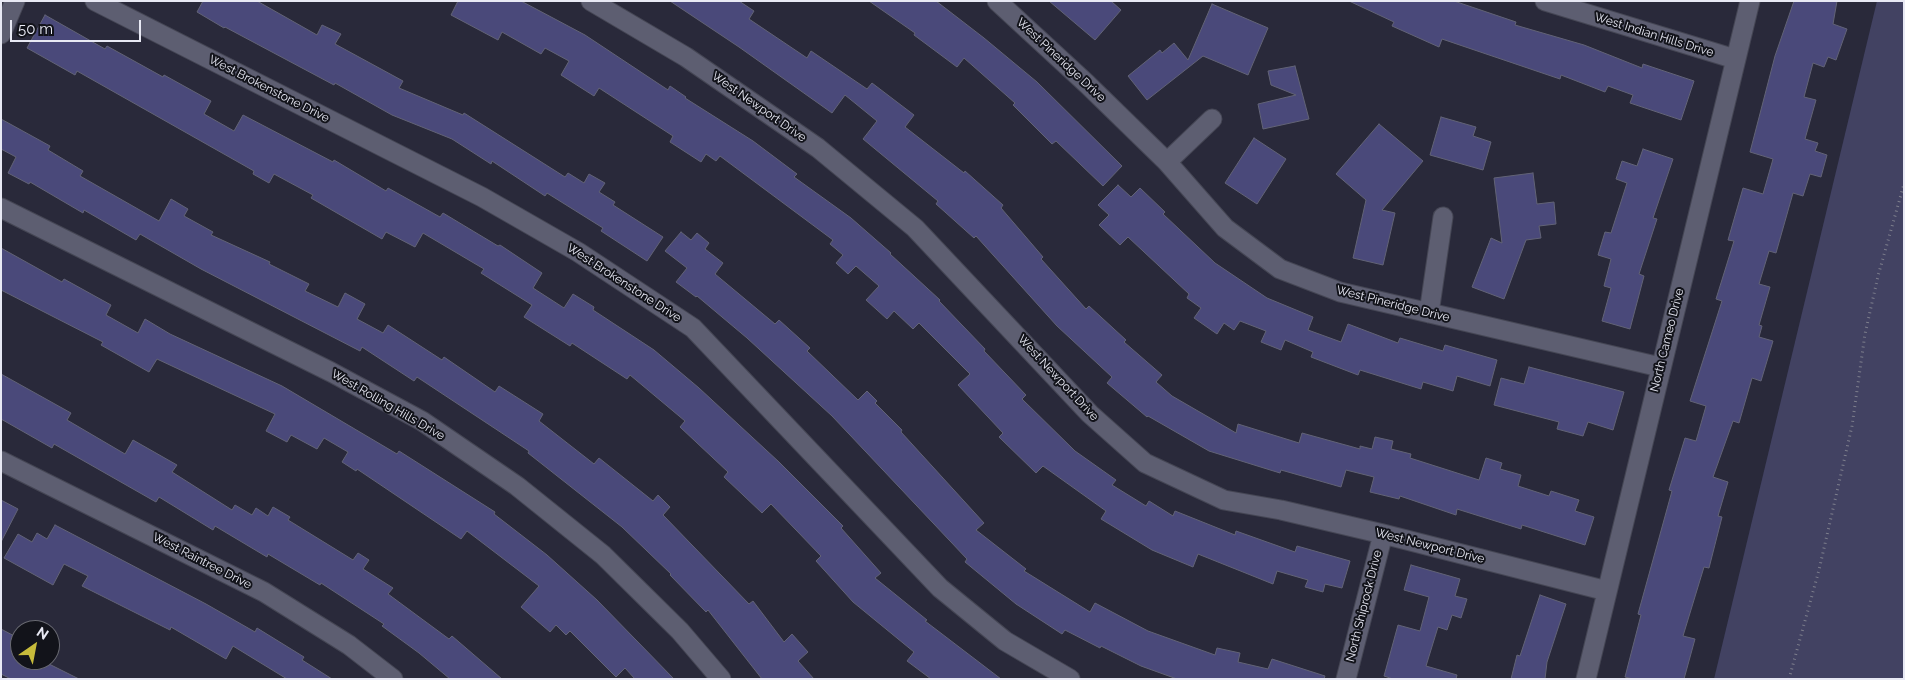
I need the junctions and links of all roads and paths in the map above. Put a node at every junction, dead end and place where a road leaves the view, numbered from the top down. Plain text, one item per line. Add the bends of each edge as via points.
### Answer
1 (15, 1) edge
2 (95, 1) edge
3 (591, 1) edge
4 (997, 1) edge
5 (1545, 1) edge
6 (1750, 1) edge
7 (1, 34) edge
8 (1735, 59) junction
9 (1212, 119) dead end
10 (1167, 162) junction
11 (1904, 184) edge
12 (1, 208) edge
13 (1443, 217) dead end
14 (1429, 313) junction
15 (1660, 367) junction
16 (1, 461) edge
17 (1383, 534) junction
18 (1607, 591) junction
19 (393, 679) edge
20 (721, 679) edge
21 (1070, 679) edge
22 (1346, 679) edge
23 (1586, 679) edge
24 (1789, 679) edge

1 - 7 street
2 - 21 street, West Brokenstone Drive via 482,197 578,252 693,328 940,588 1005,641
3 - 17 street, West Newport Drive via 686,57 818,148 908,222 1090,414 1145,463 1224,500
4 - 10 street, West Pineridge Drive
5 - 8 street, West Indian Hills Drive
6 - 8 street, North Cameo Drive
8 - 15 street, North Cameo Drive
9 - 10 street
10 - 14 street, West Pineridge Drive via 1225,228 1280,269 1340,292
11 - 24 path via 1878,276 1848,442
12 - 20 street, West Rolling Hills Drive via 331,372 422,421 517,486 602,555 680,630
13 - 14 street
14 - 15 street, West Pineridge Drive
15 - 18 street, North Cameo Drive
16 - 19 street, West Raintree Drive via 264,592 349,645
17 - 18 street, West Newport Drive
17 - 22 street, North Shiprock Drive
18 - 23 street, North Cameo Drive

